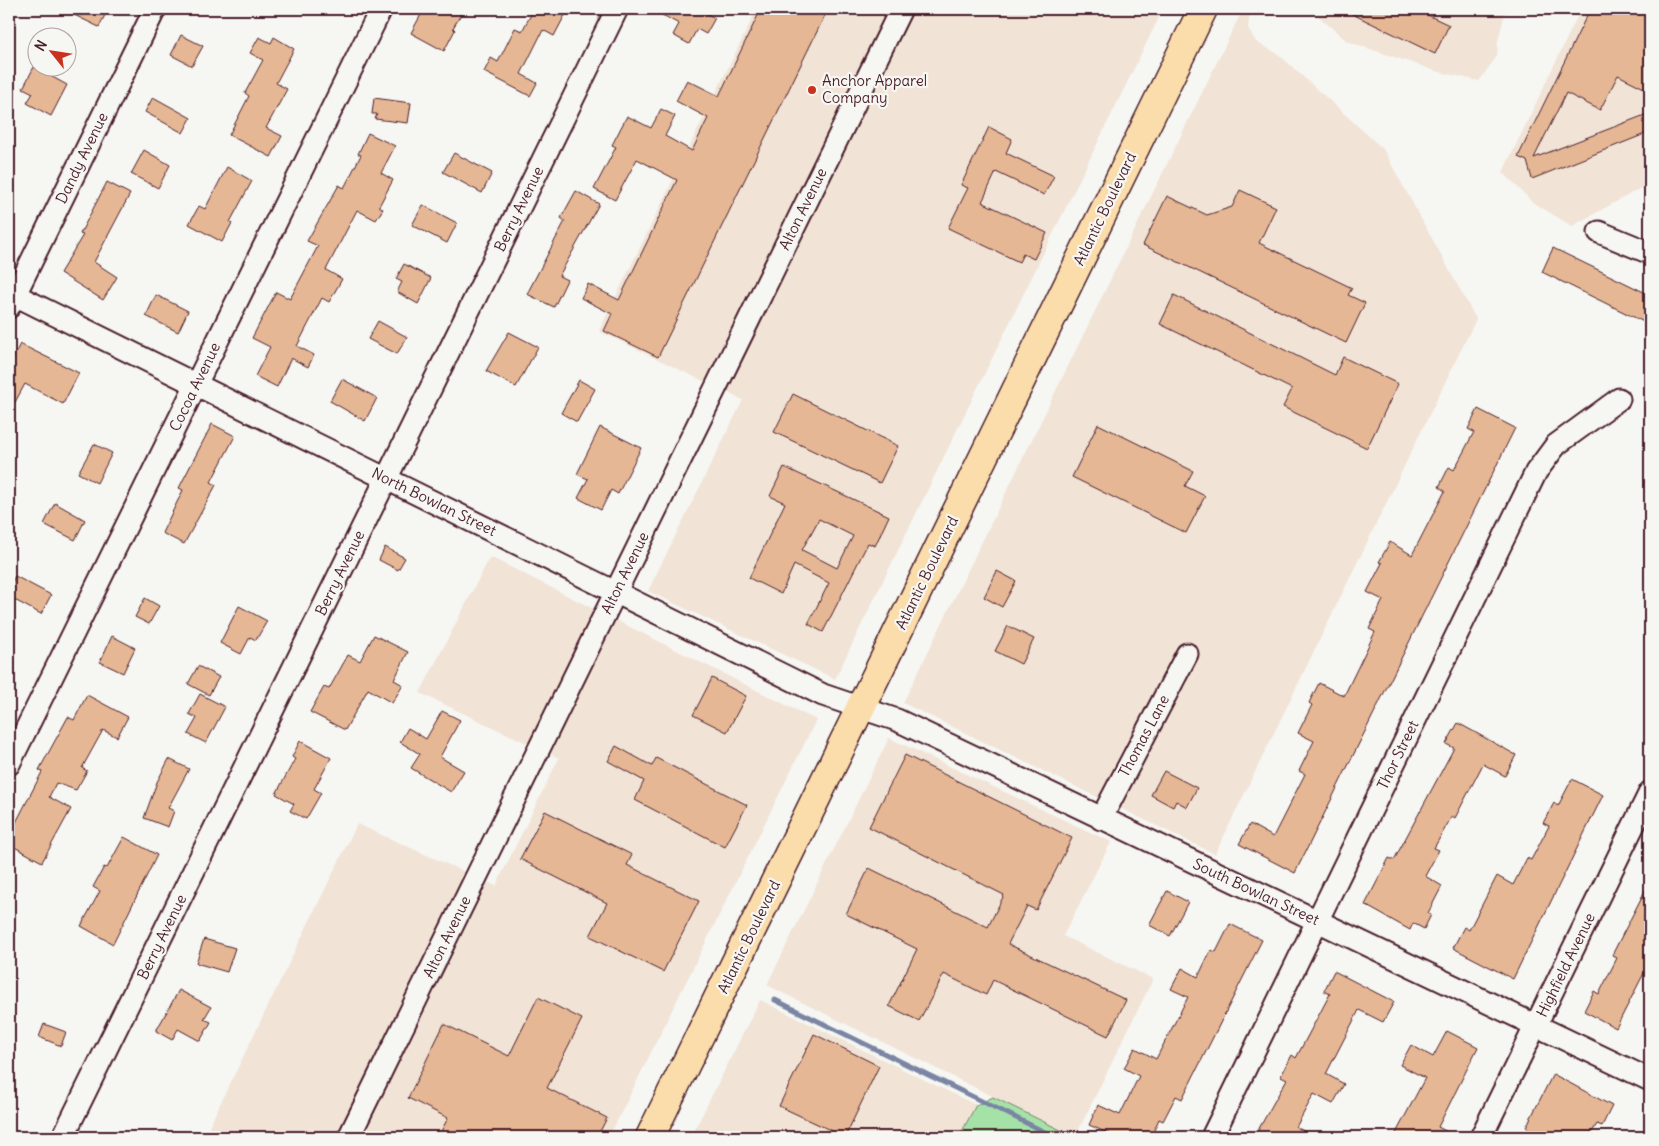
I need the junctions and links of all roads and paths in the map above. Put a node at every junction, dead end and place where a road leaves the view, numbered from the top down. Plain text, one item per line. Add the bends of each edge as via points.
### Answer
1 (155, 9) edge
2 (381, 9) edge
3 (617, 9) edge
4 (902, 9) edge
5 (1203, 9) edge
6 (1599, 232) dead end
7 (1650, 253) edge
8 (11, 298) edge
9 (196, 384) junction
10 (1618, 399) dead end
11 (387, 479) junction
12 (616, 592) junction
13 (1187, 654) dead end
14 (861, 708) junction
15 (9, 764) edge
16 (1650, 792) edge
17 (1101, 819) junction
18 (1318, 921) junction
19 (1536, 1026) junction
20 (1650, 1080) edge
21 (63, 1137) edge
22 (349, 1137) edge
23 (650, 1137) edge
24 (1212, 1137) edge
25 (1481, 1137) edge

1 - 8 street, Dandy Avenue
2 - 9 street, Cocoa Avenue
3 - 11 street, Berry Avenue
4 - 12 street, Alton Avenue
5 - 14 main road, Atlantic Boulevard
6 - 7 street
8 - 9 street, North Bowlan Street
9 - 11 street, North Bowlan Street
9 - 15 street, Cocoa Avenue
10 - 18 street, Thor Street via 1556,445 1536,472
11 - 12 street, North Bowlan Street
11 - 21 street, Berry Avenue
12 - 14 street, North Bowlan Street via 823,695
12 - 22 street, Alton Avenue
13 - 17 street, Thomas Lane
14 - 17 street, South Bowlan Street via 897,720
14 - 23 main road, Atlantic Boulevard
16 - 19 street, Highfield Avenue
17 - 18 street, South Bowlan Street
18 - 19 street, South Bowlan Street
18 - 24 street, Thor Street
19 - 20 street, South Bowlan Street
19 - 25 street, Highfield Avenue

